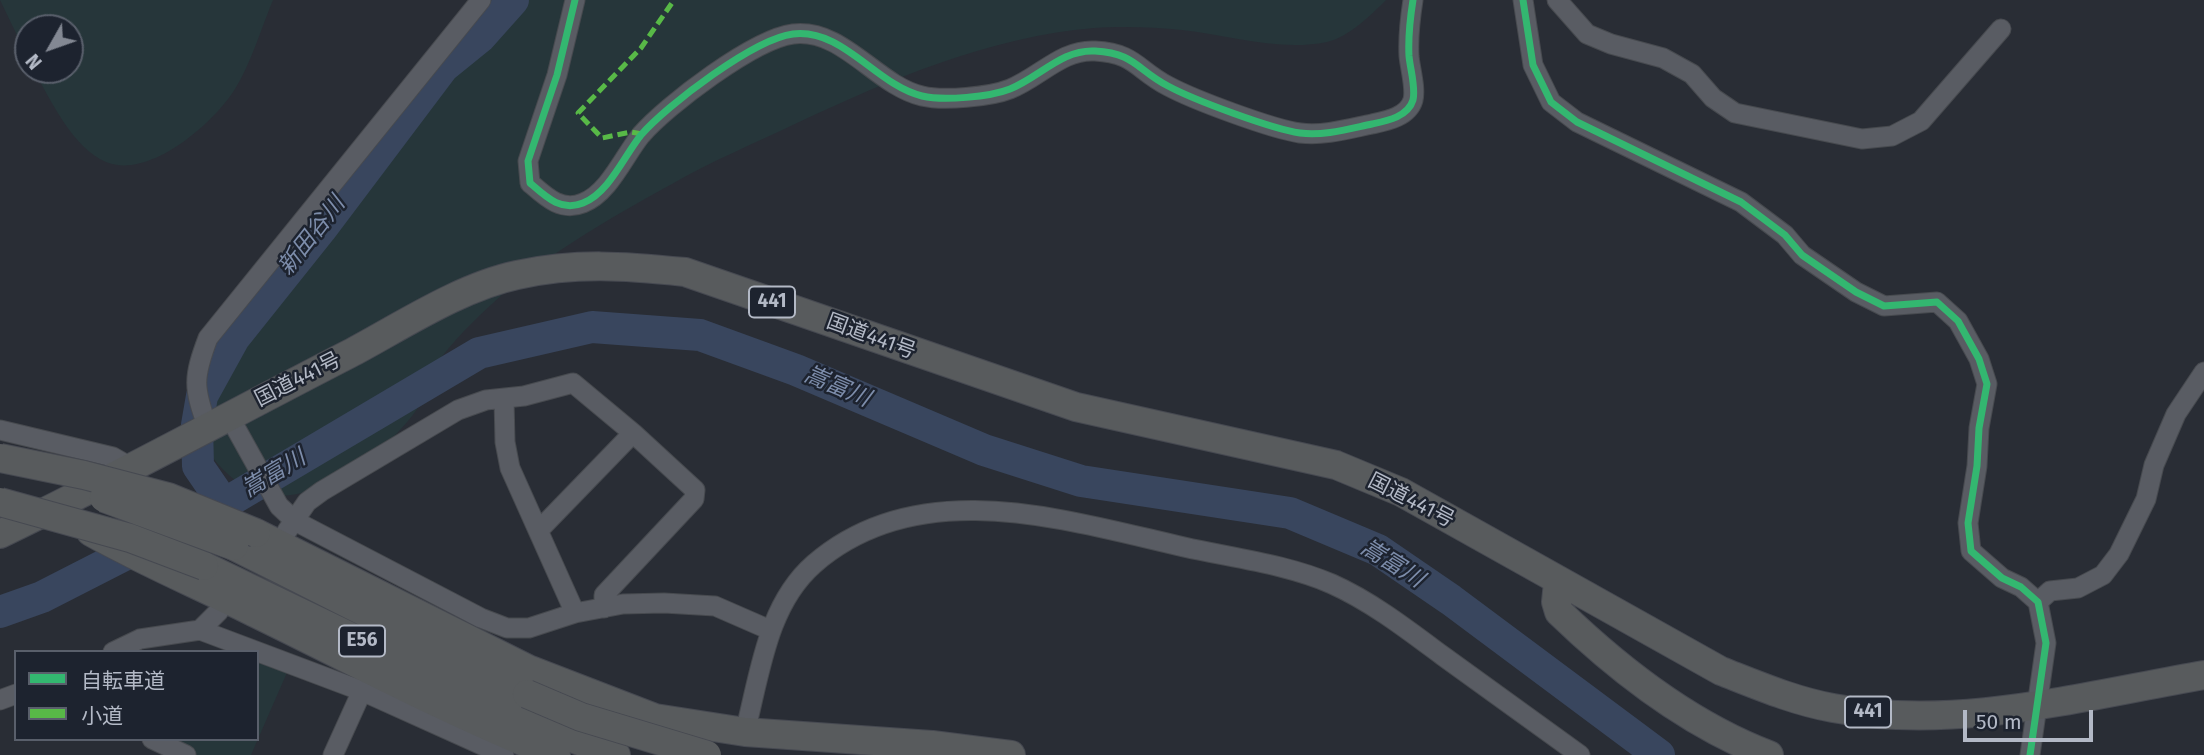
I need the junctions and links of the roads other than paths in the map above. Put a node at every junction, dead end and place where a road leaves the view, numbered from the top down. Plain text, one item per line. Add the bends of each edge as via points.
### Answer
1 (481, 0) edge
2 (575, 0) edge
3 (1413, 0) edge
4 (1523, 0) edge
5 (1557, 0) edge
6 (2001, 29) dead end
7 (2204, 372) edge
8 (504, 399) junction
9 (226, 428) junction
10 (0, 430) edge
11 (632, 433) junction
12 (0, 458) edge
13 (0, 469) edge
14 (134, 469) junction
15 (0, 502) edge
16 (295, 521) junction
17 (539, 530) junction
18 (0, 534) edge
19 (257, 539) junction
20 (195, 573) junction
21 (1558, 582) junction
22 (2038, 602) junction
23 (604, 608) junction
24 (219, 611) dead end
25 (575, 613) junction
26 (200, 630) junction
27 (770, 630) junction
28 (117, 650) edge
29 (253, 650) edge
30 (259, 652) edge
31 (2204, 675) edge
32 (362, 691) junction
33 (2038, 703) junction
34 (524, 706) junction
35 (156, 741) edge
36 (743, 743) edge
37 (186, 755) edge
38 (333, 755) edge
39 (504, 755) edge
40 (555, 755) edge
41 (616, 755) edge
42 (682, 755) edge
43 (707, 755) edge
44 (1011, 755) edge
45 (1580, 755) edge
46 (1769, 755) edge
47 (2030, 755) edge

1 - 9 street via 208,338 197,368 195,395
2 - 3 street via 557,75 528,160 530,183 550,201 568,206 585,202 606,184 642,134 705,82 750,51 793,34 823,38 888,83 923,97 974,97 1009,89 1078,50 1120,52 1168,86 1275,126 1300,133 1332,133 1391,120 1406,112 1413,99 1409,55
4 - 22 street via 1533,65 1551,102 1577,122 1741,202 1785,235 1802,255 1856,292 1884,306 1937,302 1958,321 1987,384 1968,523 1971,551
5 - 6 street via 1587,34 1663,58 1692,74 1713,98 1735,113 1863,139 1892,136 1922,121
7 - 22 street via 2176,414 2154,465 2146,499 2119,554 2103,575 2078,589 2050,590
8 - 11 street via 573,383
8 - 16 street via 458,410 322,491 307,502
8 - 17 street via 510,468
9 - 14 highway, 国道441号 / 441
9 - 16 street via 279,506
9 - 21 highway, 国道441号 / 441 via 446,302 513,276 573,265 685,272 1076,407 1336,465 1401,492
10 - 14 street via 113,457
11 - 17 street
11 - 23 street via 695,490 694,499 604,595
12 - 19 highway, bridge via 169,497
13 - 19 highway, E56, bridge
14 - 18 highway, 国道441号 / 441
15 - 20 highway, E56, bridge via 68,519
16 - 19 street
16 - 25 street via 433,595 507,628 529,628
17 - 25 street
19 - 34 highway, E56
19 - 36 highway via 580,691
20 - 34 highway, E56
20 - 40 highway via 490,729
21 - 33 highway, 国道441号 / 441 via 1721,671 1833,708 1898,715 1978,714
21 - 46 highway via 1559,612 1623,670 1700,720
22 - 33 street via 2046,643
23 - 25 street
23 - 27 street via 664,603 715,606
24 - 26 street
26 - 28 street via 140,639
26 - 29 street
27 - 36 street
27 - 45 street via 813,564 850,539 902,517 996,509 1084,524 1332,584 1386,614
30 - 32 street
31 - 33 highway, 国道441号 / 441
32 - 38 street
32 - 39 street
33 - 47 street
34 - 41 highway, E56
34 - 43 highway, E56, bridge
35 - 37 street
36 - 42 highway
36 - 44 highway via 932,745

